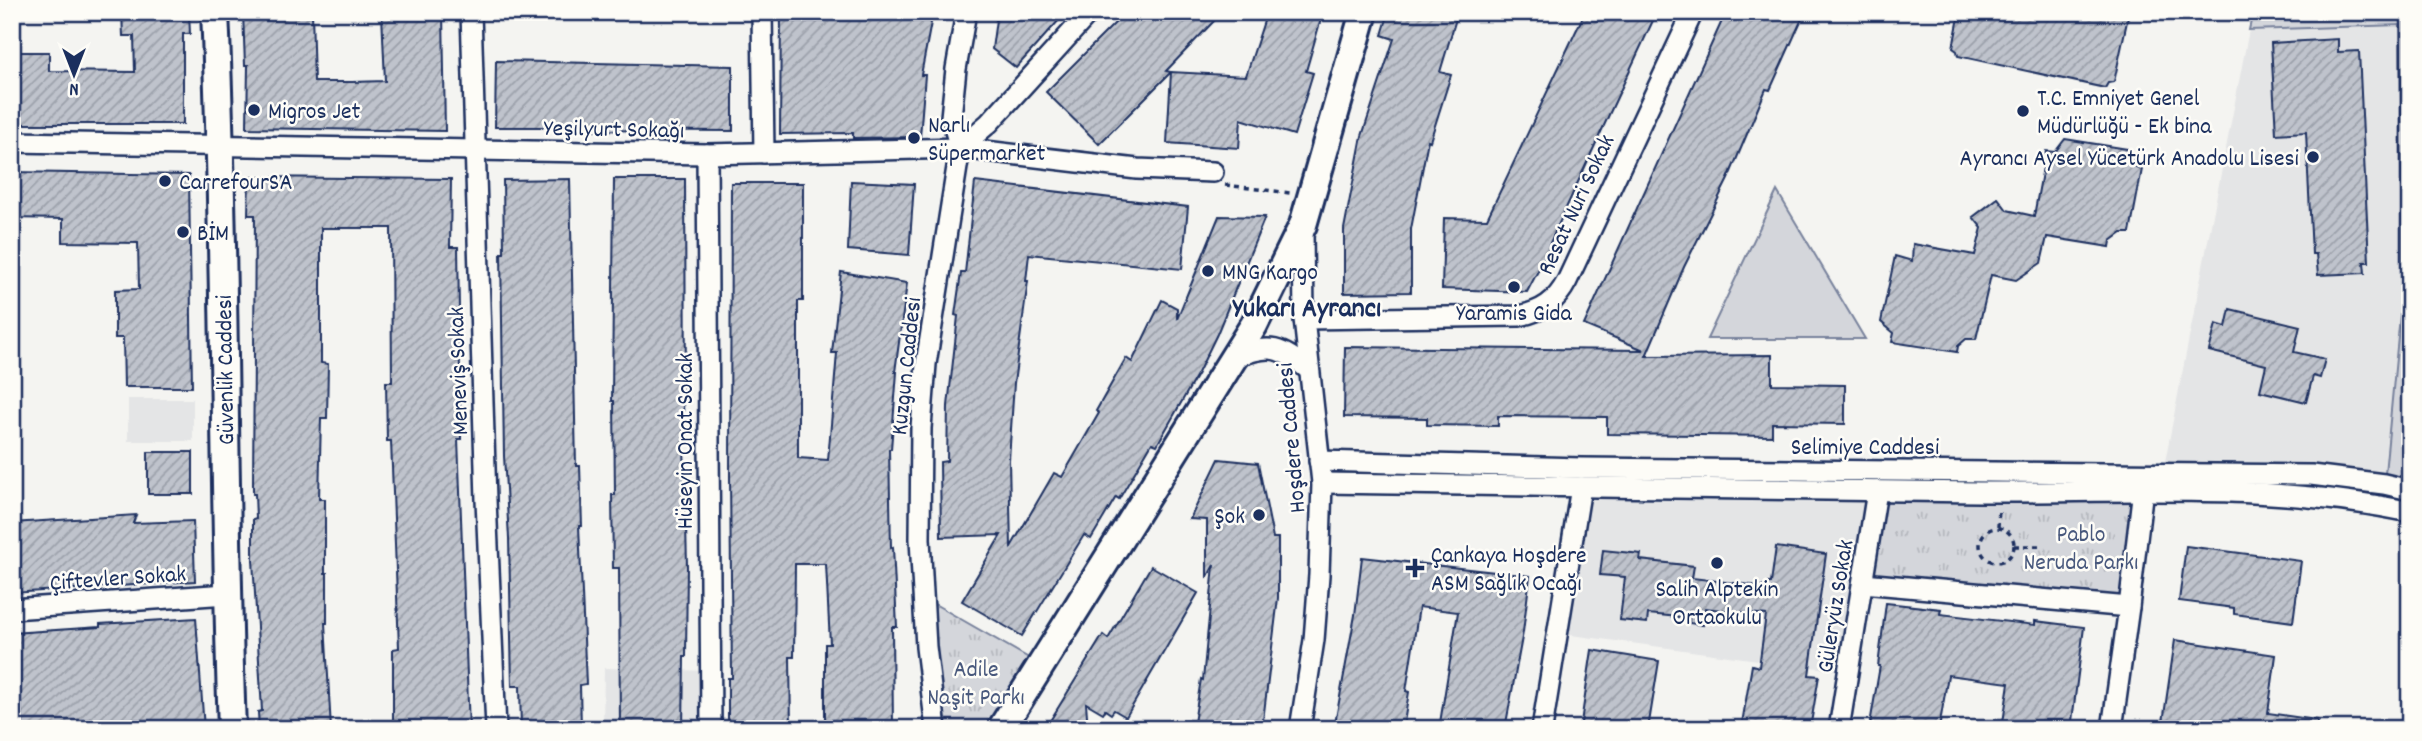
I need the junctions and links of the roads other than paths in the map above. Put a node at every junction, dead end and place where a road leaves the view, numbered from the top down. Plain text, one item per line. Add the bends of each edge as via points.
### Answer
1 (215, 12) edge
2 (471, 12) edge
3 (762, 12) edge
4 (966, 12) edge
5 (1090, 12) edge
6 (1364, 12) edge
7 (1693, 12) edge
8 (12, 142) edge
9 (221, 147) junction
10 (960, 148) junction
11 (475, 150) junction
12 (764, 153) junction
13 (706, 154) junction
14 (1218, 178) road end
15 (1303, 225) junction
16 (1304, 319) junction
17 (1236, 357) junction
18 (1309, 370) junction
19 (1319, 461) junction
20 (2144, 482) junction
21 (1322, 483) junction
22 (1581, 487) junction
23 (2410, 490) edge
24 (1877, 491) junction
25 (2410, 512) edge
26 (1863, 583) junction
27 (227, 594) junction
28 (2129, 607) junction
29 (12, 609) edge
30 (232, 729) edge
31 (496, 729) edge
32 (710, 729) edge
33 (936, 729) edge
34 (1001, 729) edge
35 (1300, 729) edge
36 (1542, 729) edge
37 (1839, 729) edge
38 (2112, 729) edge

1 - 9 main road, Güvenlik Caddesi
2 - 11 street, Meneviş Sokak
3 - 12 street
4 - 10 street, Kuzgun Caddesi via 951,117
5 - 10 street via 989,123
6 - 15 main road
7 - 16 street, Resat Nuri Sokak via 1553,302 1519,316
8 - 9 street, Yeşilyurt Sokağı
9 - 11 street, Yeşilyurt Sokağı
9 - 27 main road, Güvenlik Caddesi
10 - 12 street, Yeşilyurt Sokağı
10 - 14 street, Yeşilyurt Sokağı
10 - 33 street, Kuzgun Caddesi via 926,364 921,428 921,551
11 - 13 street, Yeşilyurt Sokağı
11 - 31 street, Meneviş Sokak
12 - 13 street, Yeşilyurt Sokağı
13 - 32 street, Hüseyin Onat Sokak
15 - 16 street, Hoşdere Caddesi
15 - 17 main road
16 - 18 street, Hoşdere Caddesi
17 - 18 street via 1274,348
17 - 34 main road
18 - 19 street, Hoşdere Caddesi
19 - 20 street, Selimiye Caddesi
19 - 21 street, Hoşdere Caddesi
20 - 23 street, Selimiye Caddesi via 2311,475
20 - 24 street, Selimiye Caddesi
20 - 25 street, Selimiye Caddesi via 2355,501
20 - 28 street
21 - 22 street, Selimiye Caddesi
21 - 35 street, Hoşdere Caddesi via 1314,640
22 - 24 street, Selimiye Caddesi
22 - 36 street
24 - 26 street, Güleryüz Sokak
26 - 28 street
26 - 37 street, Güleryüz Sokak
27 - 29 street, Çiftevler Sokak
27 - 30 main road, Güvenlik Caddesi
28 - 38 street

